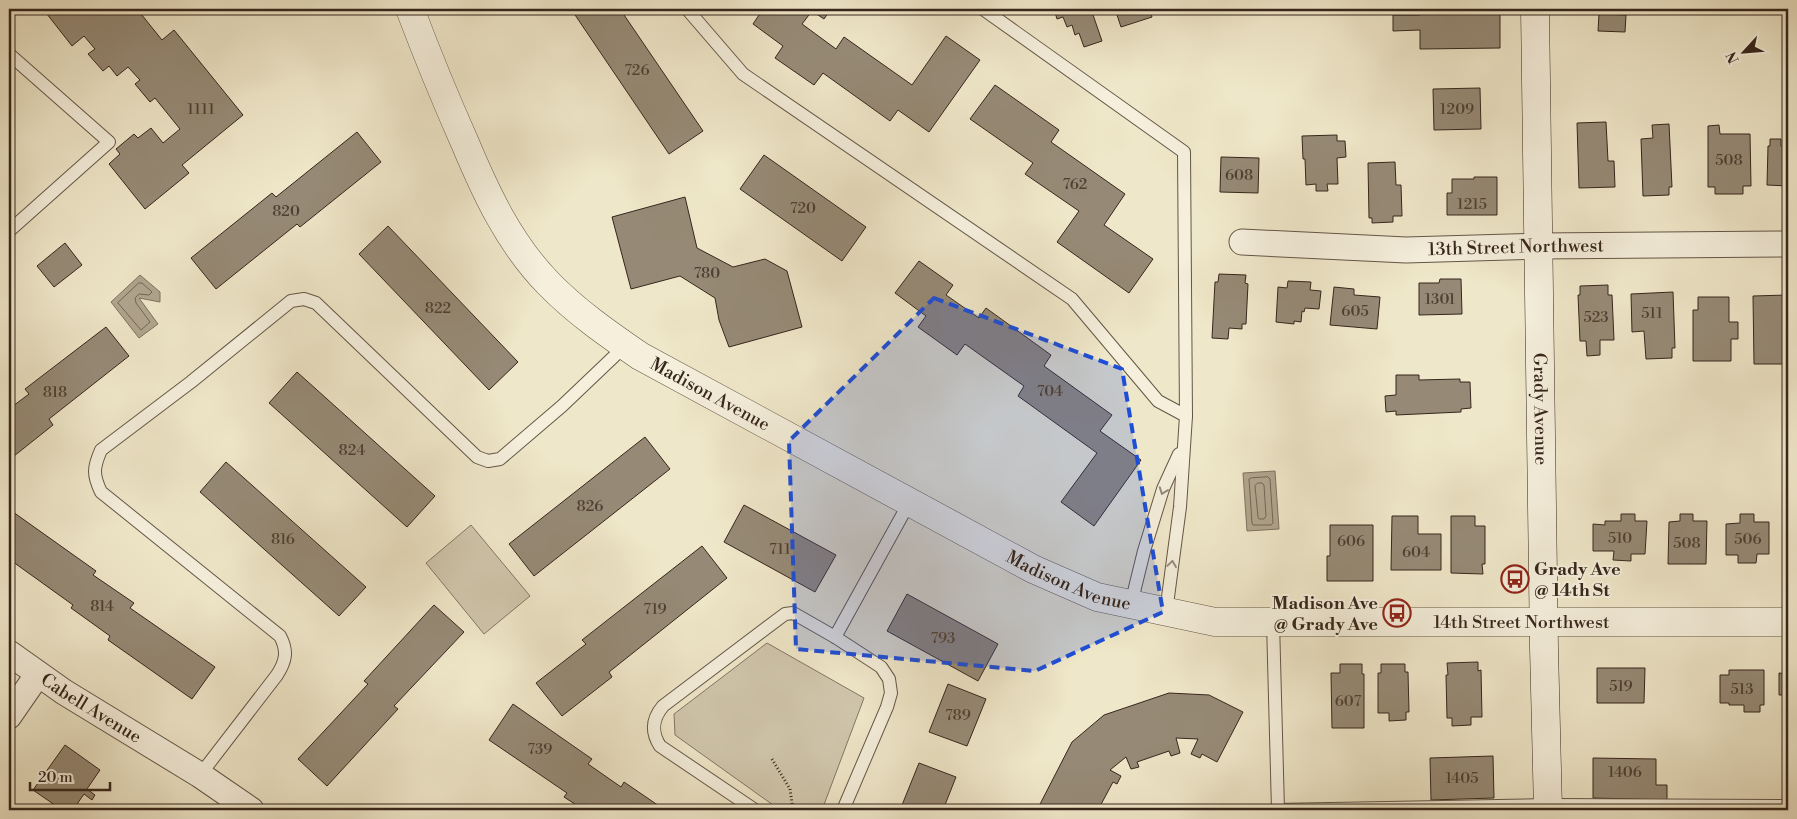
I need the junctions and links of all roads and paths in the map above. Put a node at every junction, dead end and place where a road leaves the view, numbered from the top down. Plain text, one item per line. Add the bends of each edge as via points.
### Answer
1 (410, 9) edge
2 (687, 9) edge
3 (983, 9) edge
4 (1535, 9) edge
5 (9, 54) edge
6 (9, 231) edge
7 (1242, 242) dead end
8 (1788, 244) edge
9 (1539, 246) junction
10 (626, 346) junction
11 (1186, 416) junction
12 (1183, 447) junction
13 (909, 503) junction
14 (1131, 604) junction
15 (1166, 612) junction
16 (1273, 622) junction
17 (1544, 622) junction
18 (1788, 622) edge
19 (835, 637) junction
20 (9, 653) edge
21 (38, 674) junction
22 (9, 716) edge
23 (772, 758) dead end
24 (200, 775) junction
25 (1788, 806) edge
26 (1548, 808) edge
27 (251, 810) edge
28 (755, 810) edge
29 (793, 810) edge
30 (843, 810) edge
31 (1276, 810) edge

1 - 10 street, Madison Avenue via 490,200 516,243 547,282 580,312
2 - 11 lane via 743,74 1072,299 1158,401
3 - 11 lane via 1184,152
4 - 9 street, Grady Avenue
5 - 6 lane via 109,142
7 - 9 street, 13th Street Northwest via 1406,250
8 - 9 street, 13th Street Northwest
9 - 17 street, Grady Avenue
10 - 13 street, Madison Avenue
10 - 24 lane via 500,459 488,461 477,457 316,303 304,299 291,301 101,450 94,464 95,479 102,492 280,636 286,646 285,663
11 - 12 lane
12 -> 14 lane via 1163,489
15 -> 12 lane via 1180,507
13 - 14 street, Madison Avenue via 1033,569 1097,597
13 - 19 lane
14 - 15 street, Madison Avenue
15 - 16 street, 14th Street Northwest via 1215,622
16 - 17 street, 14th Street Northwest
16 - 31 lane
17 - 18 street, 14th Street Northwest
17 - 26 street, Grady Avenue
19 - 28 lane via 793,613 784,614 656,714 654,737 660,746
19 - 30 lane via 881,667 889,679 891,693
20 - 21 street, Cabell Avenue
21 - 22 street
21 - 24 street, Cabell Avenue
23 - 29 path via 790,789
24 - 27 street, Cabell Avenue
25 - 26 lane
26 - 31 lane

